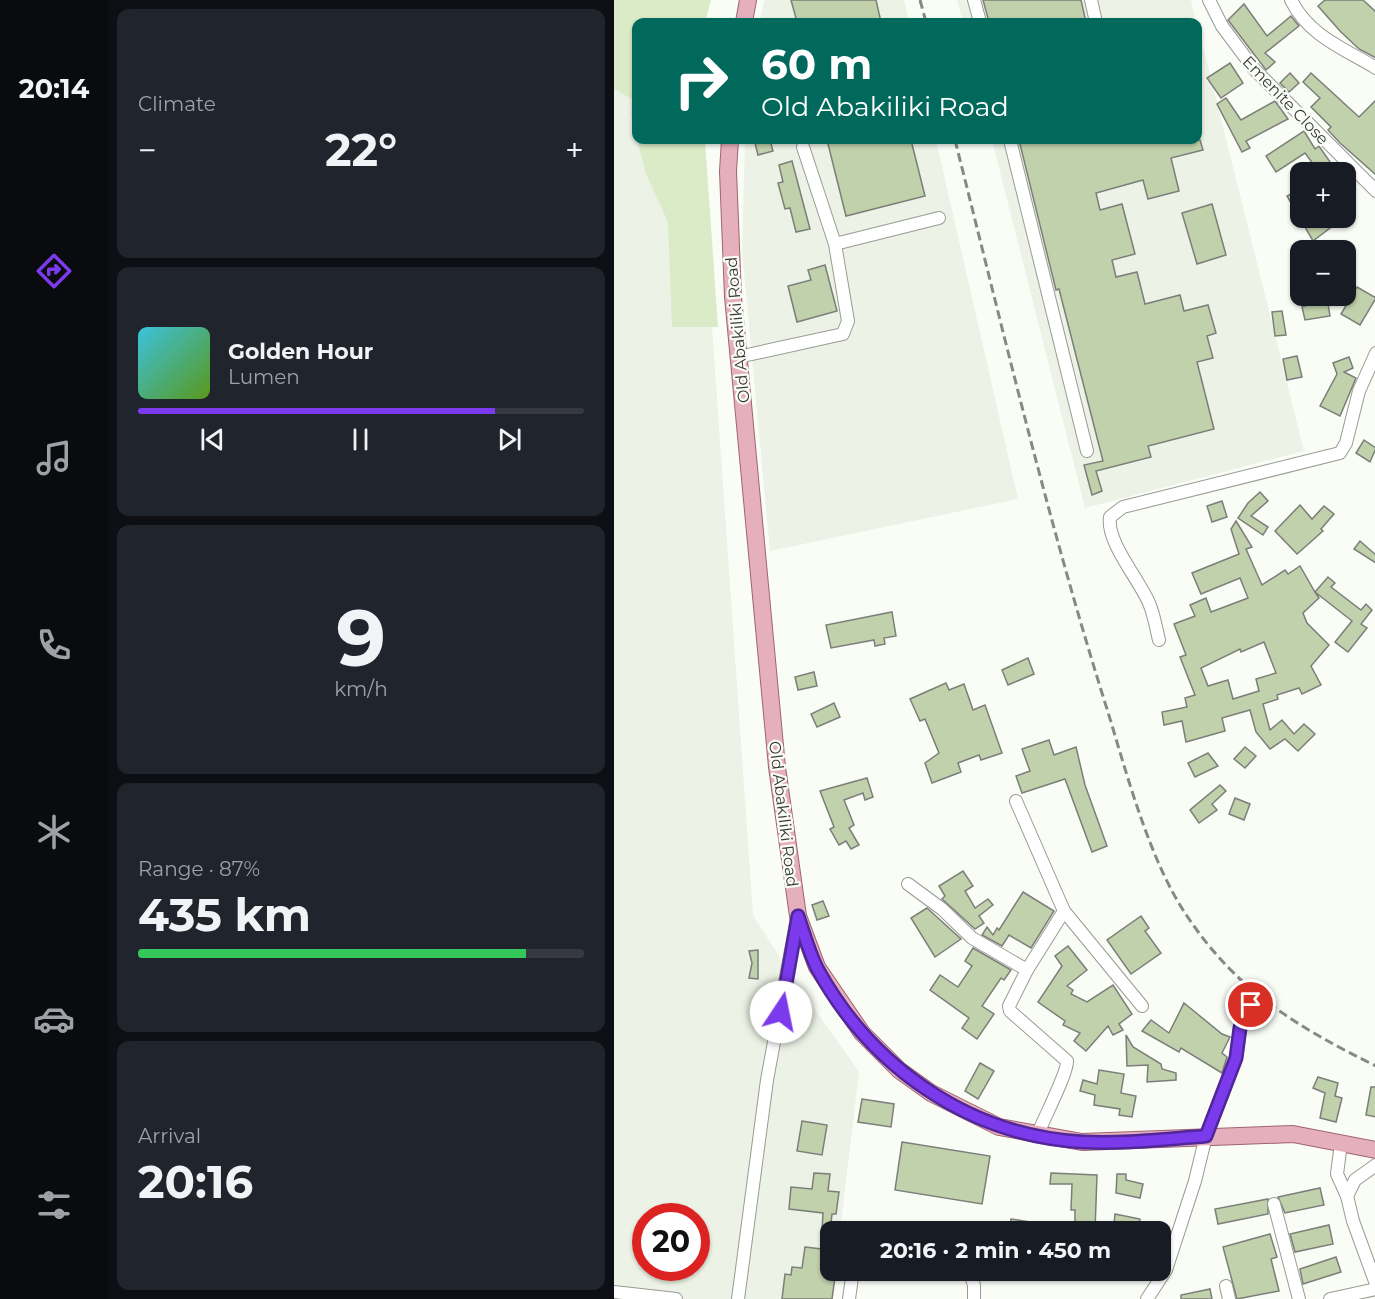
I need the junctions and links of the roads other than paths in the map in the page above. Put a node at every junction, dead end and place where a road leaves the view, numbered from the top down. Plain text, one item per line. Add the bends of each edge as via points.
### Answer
1 (748, 0) edge
2 (974, 0) edge
3 (1091, 0) edge
4 (1209, 0) edge
5 (1291, 0) edge
6 (745, 18) edge
7 (979, 18) edge
8 (1095, 18) edge
9 (1376, 68) edge
10 (730, 144) edge
11 (1011, 144) edge
12 (803, 147) dead end
13 (1376, 191) edge
14 (939, 218) dead end
15 (835, 244) junction
16 (738, 357) junction
17 (1375, 359) edge
18 (1087, 451) dead end
19 (1159, 640) dead end
20 (1016, 801) dead end
21 (908, 884) dead end
22 (1064, 911) junction
23 (798, 916) junction
24 (1027, 970) junction
25 (1251, 1005) dead end
26 (1142, 1006) dead end
27 (1037, 1136) junction
28 (1206, 1136) junction
29 (1341, 1143) junction
30 (1376, 1150) edge
31 (1376, 1165) edge
32 (1347, 1196) junction
33 (1274, 1204) dead end
34 (851, 1281) edge
35 (973, 1281) edge
36 (1376, 1284) edge
37 (1226, 1286) dead end
38 (1376, 1289) edge
39 (614, 1292) edge
40 (676, 1299) edge
41 (738, 1299) edge
42 (849, 1299) edge
43 (974, 1299) edge
44 (1147, 1299) edge
45 (1229, 1299) edge
46 (1299, 1299) edge
47 (1330, 1299) edge

1 - 6 main road
2 - 7 street
3 - 8 street
4 - 13 street, Emenite Close via 1222,26 1254,69
5 - 9 street via 1297,13 1322,38
10 - 16 main road, Old Abakiliki Road via 729,222
11 - 18 street
12 - 15 street
14 - 15 street
15 - 16 street via 848,321 843,334
16 - 23 main road, Old Abakiliki Road via 776,767
17 - 19 street via 1359,391 1340,453 1122,507 1110,517 1116,545 1150,605
20 - 22 street
21 - 24 street via 972,938
22 - 24 street
22 - 26 street
23 - 27 main road, Old Abakiliki Road via 817,967 862,1033 899,1070 972,1116
23 - 41 street via 767,1080
24 - 27 street via 1008,1006 1010,1011 1067,1061 1068,1067
25 - 28 street via 1240,1028 1236,1058
27 - 28 main road, Old Abakiliki Road via 1098,1142
28 - 29 main road, Old Abakiliki Road via 1293,1134
28 - 44 street via 1196,1181 1166,1270
29 - 30 main road, Old Abakiliki Road
29 - 32 street via 1337,1174
31 - 32 street via 1355,1180
32 - 36 street
33 - 46 street
34 - 42 street
35 - 43 street
37 - 45 street
38 - 47 street
39 - 40 street

